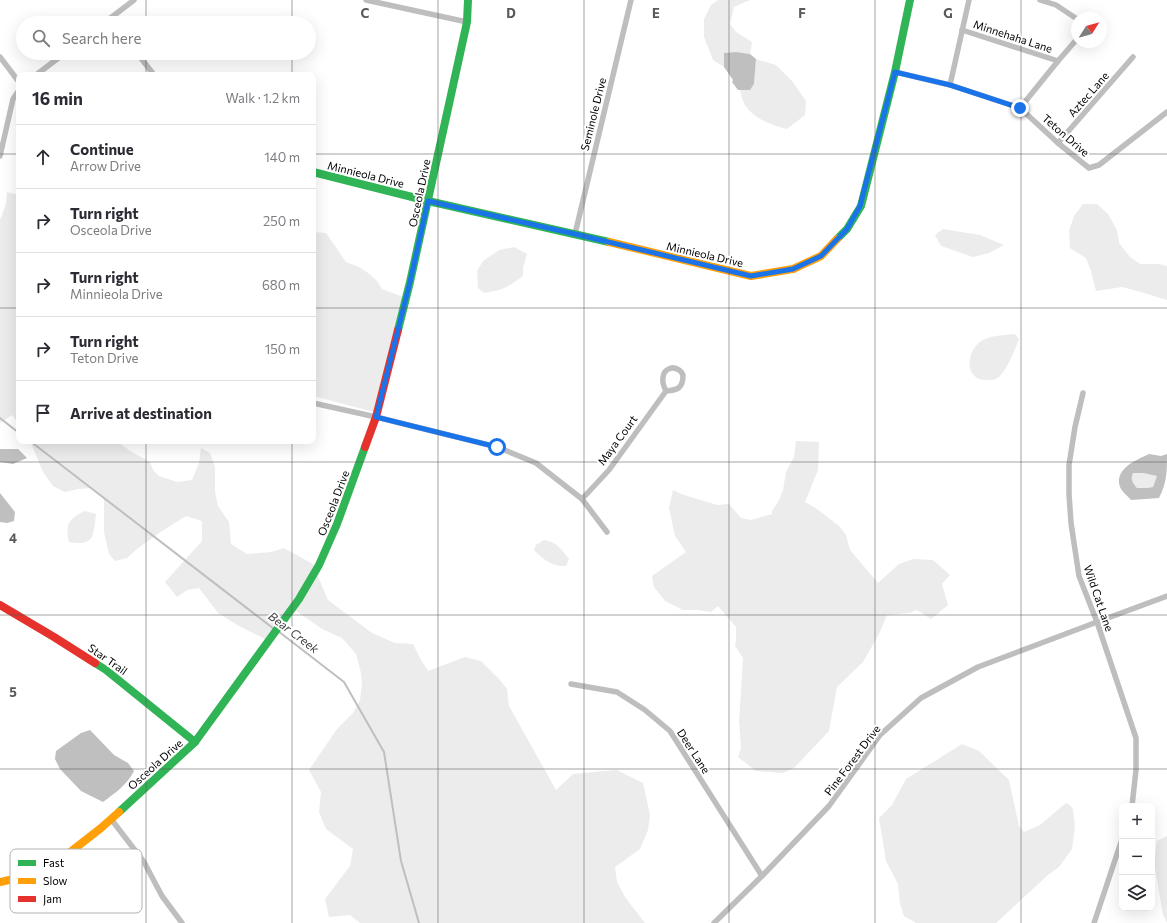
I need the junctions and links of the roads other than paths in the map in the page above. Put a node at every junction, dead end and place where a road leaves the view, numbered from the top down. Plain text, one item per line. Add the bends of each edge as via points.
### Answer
1 (134, 0) edge
2 (366, 0) edge
3 (468, 0) edge
4 (631, 0) edge
5 (910, 0) edge
6 (969, 0) edge
7 (1040, 0) edge
8 (1071, 15) edge
9 (114, 16) edge
10 (467, 22) junction
11 (962, 30) junction
12 (1071, 46) edge
13 (0, 57) edge
14 (1133, 57) dead end
15 (56, 60) edge
16 (142, 60) edge
17 (1058, 61) junction
18 (40, 72) edge
19 (152, 72) edge
20 (895, 72) junction
21 (16, 78) edge
22 (950, 85) junction
23 (16, 95) edge
24 (1020, 108) junction
25 (1167, 112) edge
26 (1058, 143) junction
27 (0, 156) edge
28 (316, 173) edge
29 (428, 201) junction
30 (575, 234) junction
31 (666, 391) junction
32 (1083, 393) dead end
33 (316, 404) edge
34 (376, 417) junction
35 (582, 499) junction
36 (607, 532) dead end
37 (1167, 596) edge
38 (0, 605) edge
39 (1097, 622) junction
40 (571, 684) dead end
41 (196, 742) junction
42 (1132, 803) edge
43 (111, 819) junction
44 (1119, 848) edge
45 (73, 849) edge
46 (134, 849) edge
47 (142, 859) edge
48 (762, 876) junction
49 (10, 880) edge
50 (0, 882) edge
51 (182, 923) edge
52 (714, 923) edge
53 (1094, 923) edge

1 - 9 street
2 - 10 street
3 - 10 street, Osceola Drive
4 - 30 street, Seminole Drive
5 - 20 street, Minnieola Drive
6 - 11 street
7 - 8 street via 1056,5
10 - 29 street, Osceola Drive
11 - 17 street, Minnehaha Lane
11 - 22 street
12 - 17 street
13 - 21 street
14 - 26 street, Aztec Lane
15 - 18 street
16 - 19 street
17 - 24 street
20 - 22 street, Teton Drive
20 - 30 street, Minnieola Drive via 860,206 847,229 821,256 793,269 751,276
22 - 24 street, Teton Drive
23 - 27 street
24 - 26 street, Teton Drive
25 - 26 street, Teton Drive via 1099,165 1089,168
28 - 29 street, Minnieola Drive
29 - 30 street, Minnieola Drive
29 - 34 street, Osceola Drive
31 - 31 street, Maya Court via 662,380 663,374 673,367 678,369 683,375 683,383 674,390
31 - 35 street, Maya Court via 609,470
32 - 39 street, Wild Cat Lane via 1069,465 1069,494 1079,576
33 - 34 street
34 - 35 street via 497,447 536,463
34 - 41 street, Osceola Drive via 337,524 319,565 299,599
35 - 36 street
37 - 39 street, Pine Forest Drive
38 - 41 street, Star Trail via 106,670
39 - 42 street, Wild Cat Lane via 1136,738
39 - 48 street, Pine Forest Drive via 978,667 921,698 880,735 829,806
40 - 48 street, Deer Lane via 617,692 645,710 670,731
41 - 43 street, Osceola Drive
43 - 45 street, Osceola Drive
43 - 46 street
44 - 53 street
47 - 51 street via 162,896
48 - 52 street, Pine Forest Drive
49 - 50 street, Osceola Drive

